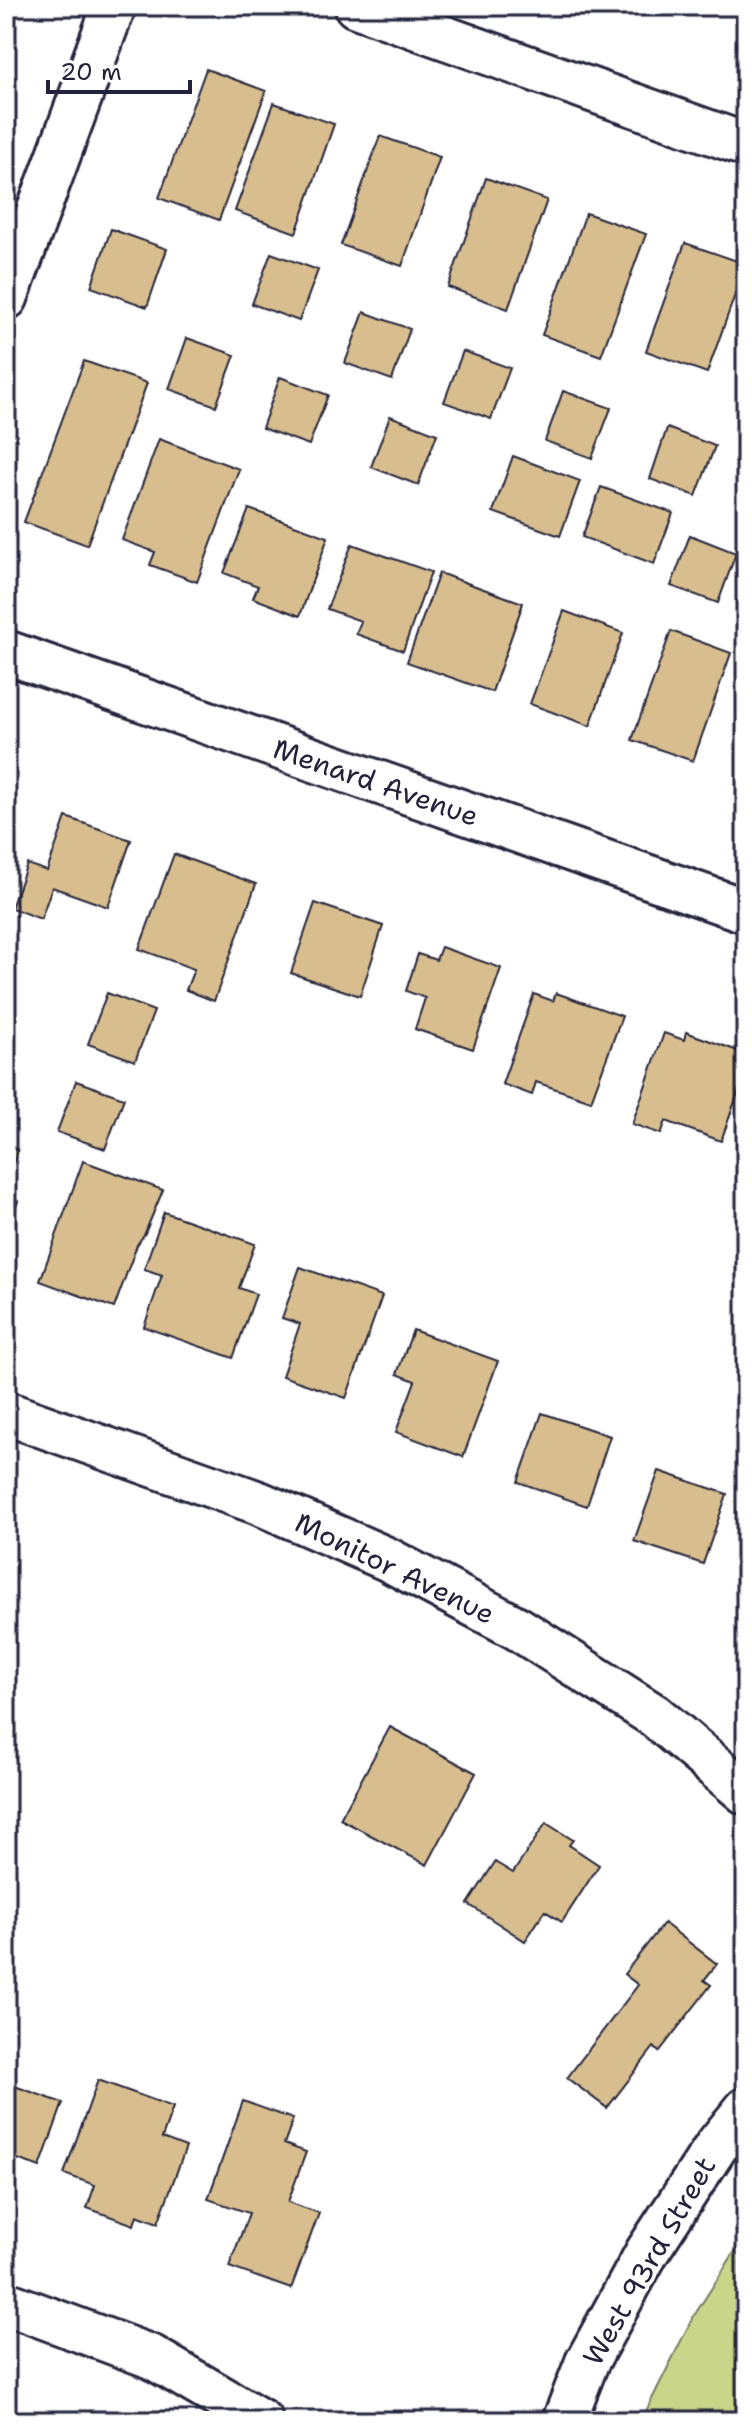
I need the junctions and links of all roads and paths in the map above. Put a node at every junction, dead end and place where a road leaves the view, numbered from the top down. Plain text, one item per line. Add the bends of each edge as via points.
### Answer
1 (114, 6) edge
2 (356, 6) edge
3 (746, 145) edge
4 (6, 298) edge
5 (6, 652) edge
6 (746, 911) edge
7 (6, 1413) edge
8 (746, 1793) edge
9 (746, 2109) edge
10 (6, 2303) edge
11 (261, 2421) edge
12 (564, 2421) edge

1 - 4 street
2 - 3 street
5 - 6 street, Menard Avenue
7 - 8 street, Monitor Avenue via 259,1503 387,1559 517,1628 655,1716
9 - 12 street, West 93rd Street via 647,2252 587,2362
10 - 11 street via 152,2357

